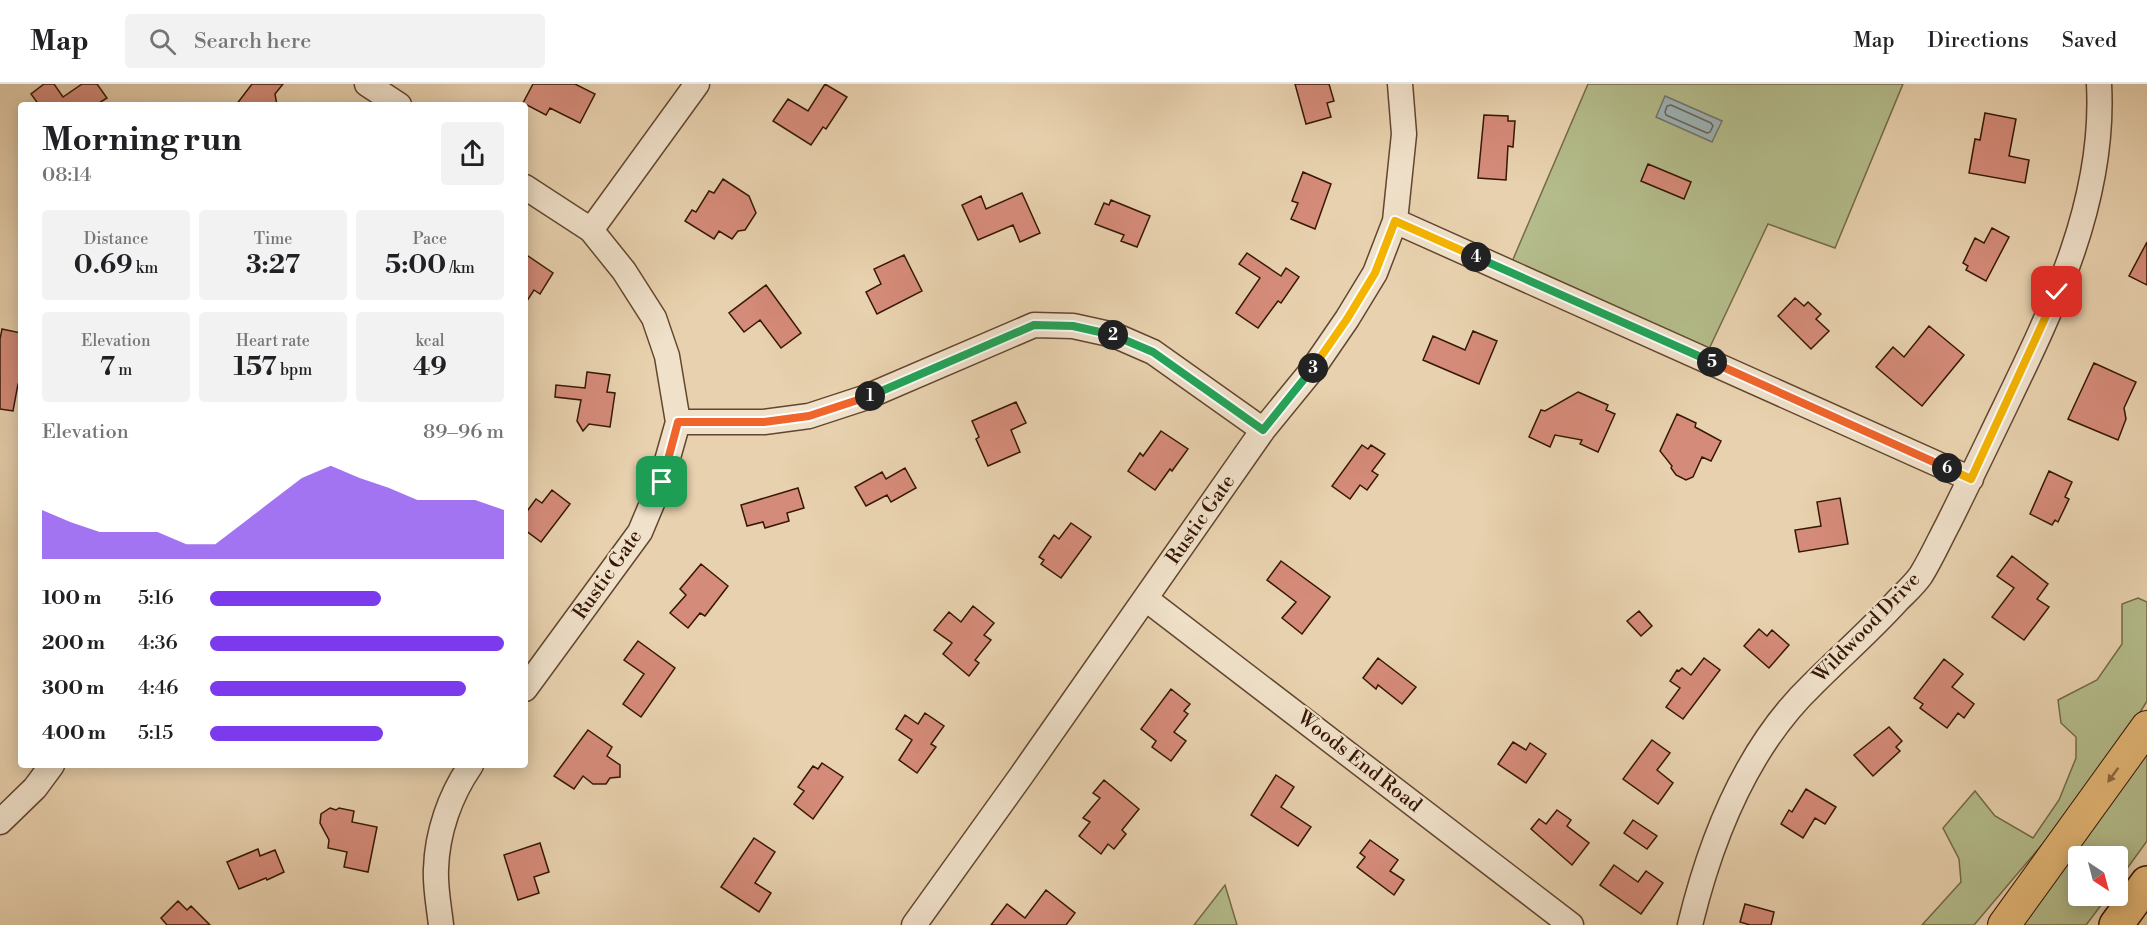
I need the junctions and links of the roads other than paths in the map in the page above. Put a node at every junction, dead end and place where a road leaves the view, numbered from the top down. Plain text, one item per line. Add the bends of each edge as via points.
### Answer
1 (367, 84) edge
2 (697, 84) edge
3 (1400, 84) edge
4 (2099, 84) edge
5 (394, 102) edge
6 (528, 189) edge
7 (1395, 221) junction
8 (591, 230) junction
9 (678, 422) junction
10 (1263, 430) junction
11 (1971, 479) junction
12 (1146, 599) junction
13 (528, 685) edge
14 (2147, 728) edge
15 (50, 768) edge
16 (469, 768) edge
17 (0, 822) edge
18 (2147, 883) edge
19 (441, 925) edge
20 (914, 925) edge
21 (1571, 925) edge
22 (1690, 925) edge
23 (2004, 925) edge
24 (2116, 925) edge

1 - 5 street
2 - 8 street
3 - 7 street, Rustic Gate via 1404,134
4 - 11 street, Wildwood Drive via 2094,174 2082,224 2057,292
6 - 8 street, Rustic Gate
7 - 10 street, Rustic Gate via 1375,273 1347,319
7 - 11 street
8 - 9 street, Rustic Gate via 654,318 667,356
9 - 10 street via 764,422 809,416 864,398 1034,325 1073,326 1114,335 1153,352
9 - 13 street, Rustic Gate via 662,482 640,532
10 - 12 street, Rustic Gate
11 - 22 street, Wildwood Drive via 1920,576 1776,726 1722,823
12 - 20 street, Rustic Gate
12 - 21 street, Woods End Road
14 -> 23 main road
15 - 17 street
16 - 19 street via 442,823 436,870
18 - 24 highway

